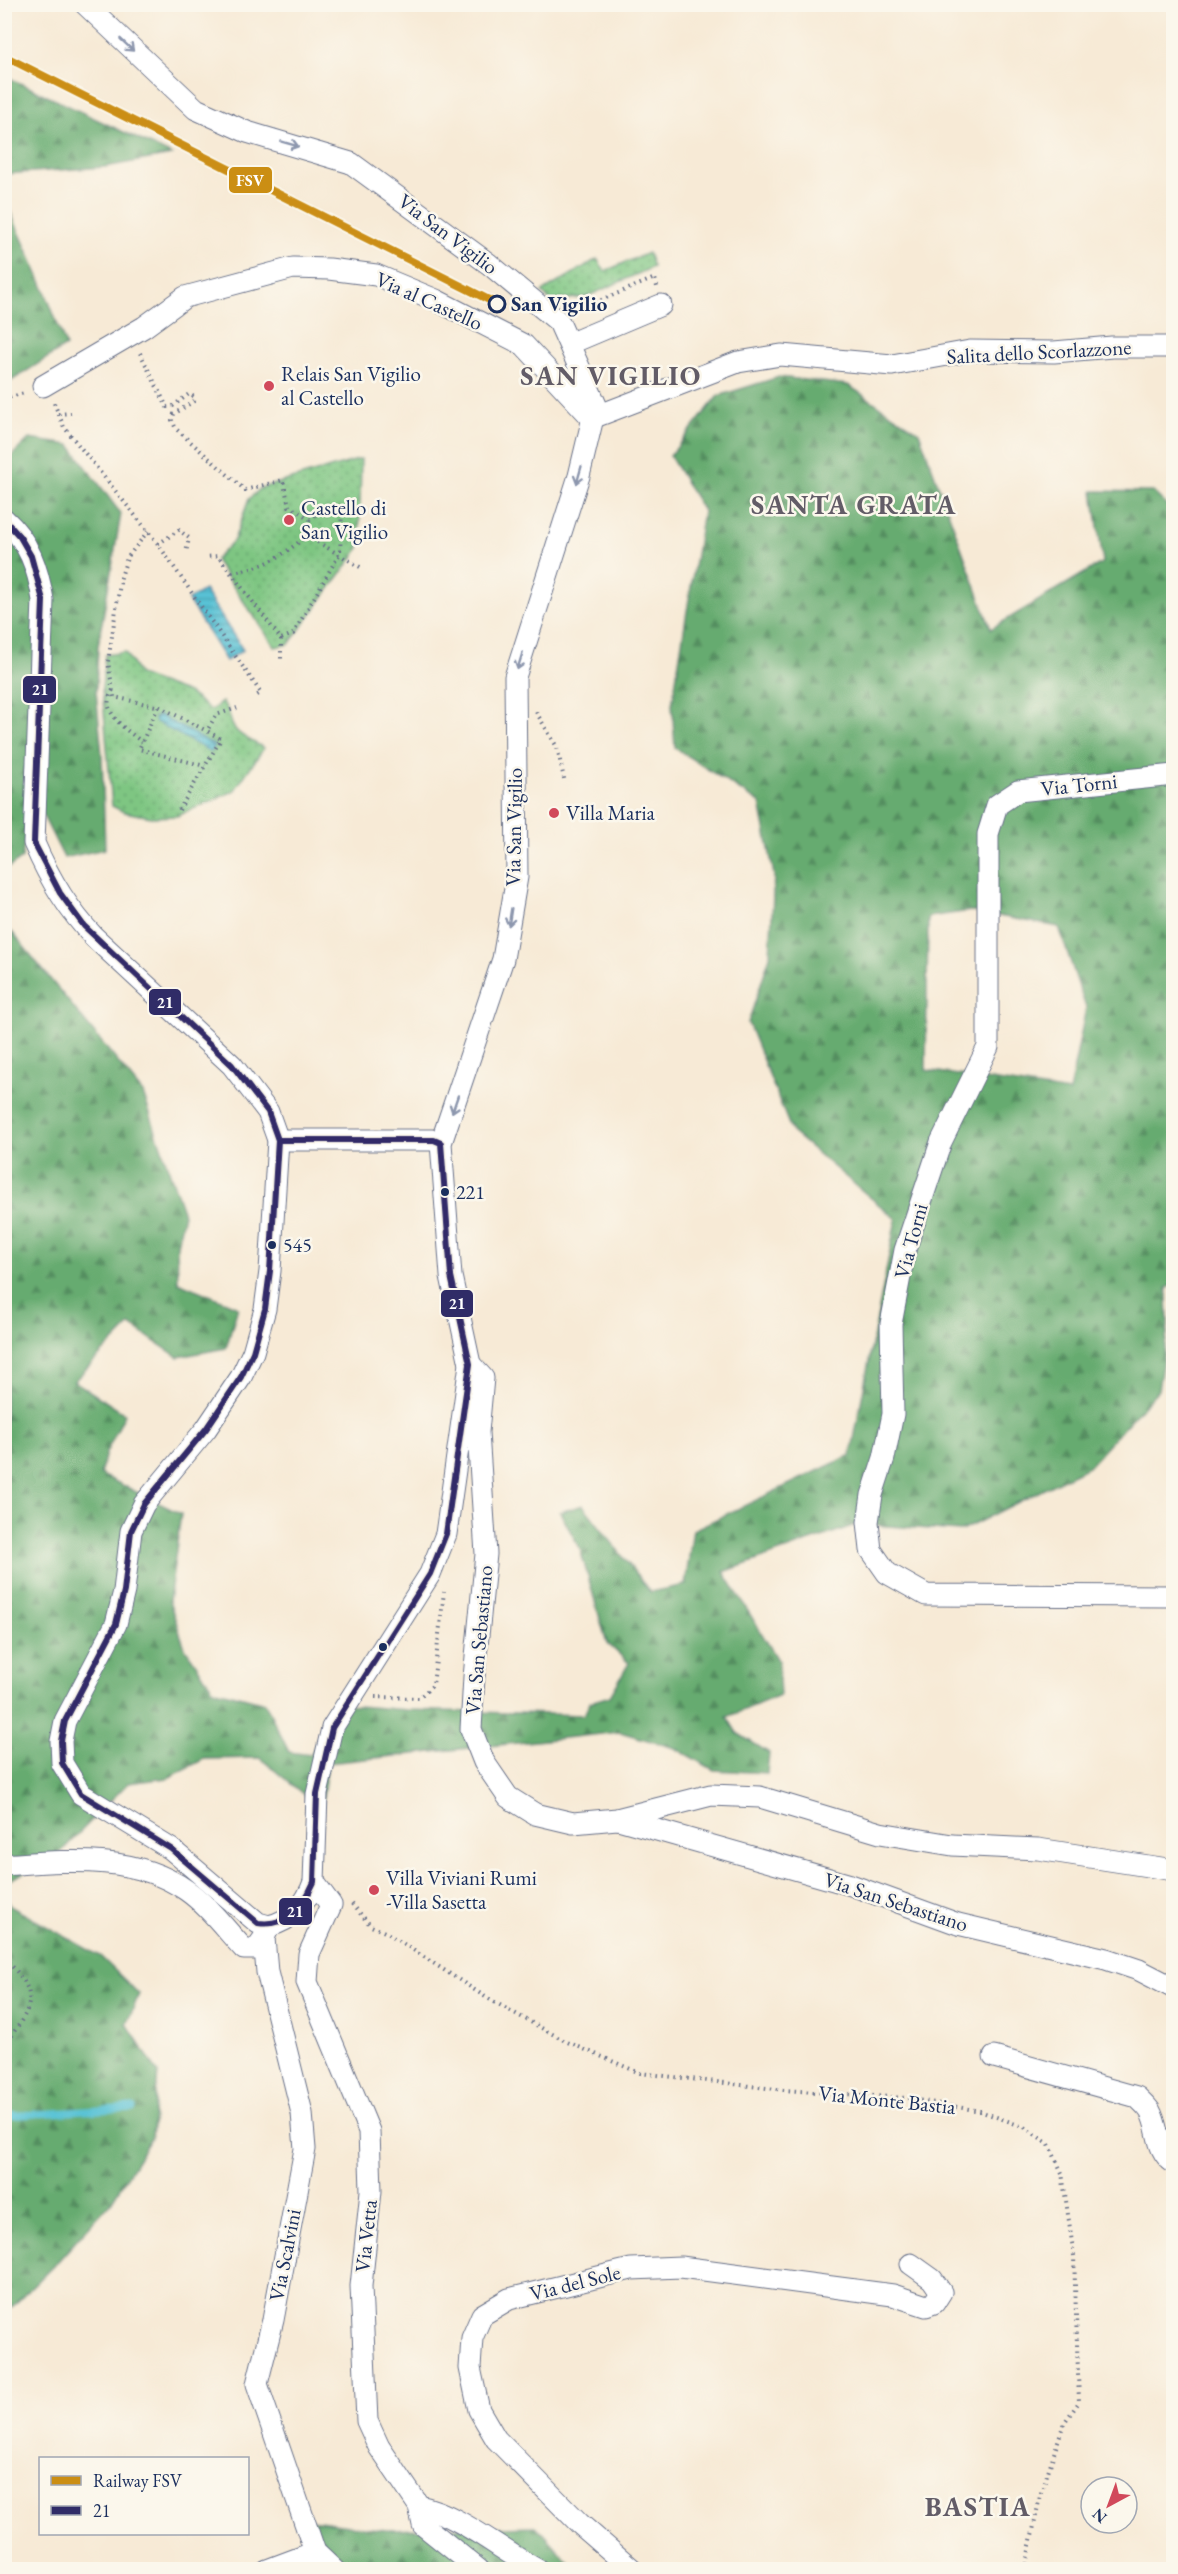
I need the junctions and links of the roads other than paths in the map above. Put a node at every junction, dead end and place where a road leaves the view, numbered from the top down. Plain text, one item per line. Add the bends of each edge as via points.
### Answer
1 (84, 4) edge
2 (661, 305) road end
3 (571, 344) junction
4 (1173, 347) edge
5 (43, 386) road end
6 (592, 418) junction
7 (4, 519) edge
8 (1173, 775) edge
9 (278, 1140) junction
10 (441, 1143) junction
11 (470, 1364) junction
12 (1173, 1596) edge
13 (617, 1819) junction
14 (4, 1865) edge
15 (1173, 1870) edge
16 (314, 1882) junction
17 (267, 1932) junction
18 (1173, 1988) edge
19 (994, 2057) dead end
20 (1173, 2163) edge
21 (911, 2264) dead end
22 (419, 2506) junction
23 (315, 2552) junction
24 (267, 2570) edge
25 (334, 2570) edge
26 (479, 2570) edge
27 (538, 2570) edge
28 (633, 2570) edge

1 -> 3 street, Via San Vigilio via 196,109 247,132 351,163 550,313
2 - 3 street
3 - 6 street, Via San Vigilio via 596,405
4 - 6 street, Salita dello Scorlazzone via 970,351 892,365 781,355 738,362
5 - 6 street, Via al Castello via 185,297 293,268 376,275 436,300 524,345
6 -> 10 street, Via San Vigilio via 579,476 515,677 517,877 503,959
7 - 9 street via 29,548 43,600 34,843 47,875 94,937 232,1065 268,1112
8 - 12 street, Via Torni via 1018,791 997,805 988,834 988,1047 941,1142 905,1250 891,1324 893,1414 868,1522 871,1550 887,1573 926,1595
9 - 10 street
9 - 17 street via 270,1271 253,1352 206,1429 140,1513 131,1531 116,1624 65,1721 61,1741 62,1763 81,1794 171,1849
10 - 11 street, Via San Vigilio via 451,1276
11 - 13 street, Via San Sebastiano via 483,1378 478,1432 486,1554 471,1729 484,1762 508,1797 517,1803 535,1814 573,1823
11 - 16 street, Via San Vigilio via 446,1534 430,1574 332,1728 323,1760 315,1827
13 - 15 street, Via San Sebastiano via 711,1795 760,1797 880,1833 952,1845 1038,1849
13 - 18 street, Via San Sebastiano via 851,1885 958,1924 1106,1959 1139,1970
14 - 17 street via 97,1860 150,1873 189,1892 244,1949 256,1949
16 - 17 street via 294,1915
16 - 22 street, Via Vetta via 331,1905 309,1954 307,1983 369,2131 371,2192 361,2286 367,2421
17 - 23 street, Via Scalvini via 267,1972 302,2113 305,2150 257,2384
19 - 20 street via 1137,2097 1150,2112 1158,2141
21 - 28 street, Via del Sole via 939,2287 941,2292 934,2303 926,2306 893,2295 681,2267 631,2269 509,2299 482,2315 472,2338 470,2368 479,2410 496,2439 580,2524
22 - 26 street, Via Vetta via 423,2525
22 - 27 street via 438,2510
23 - 24 street
23 - 25 street, Via Scalvini

